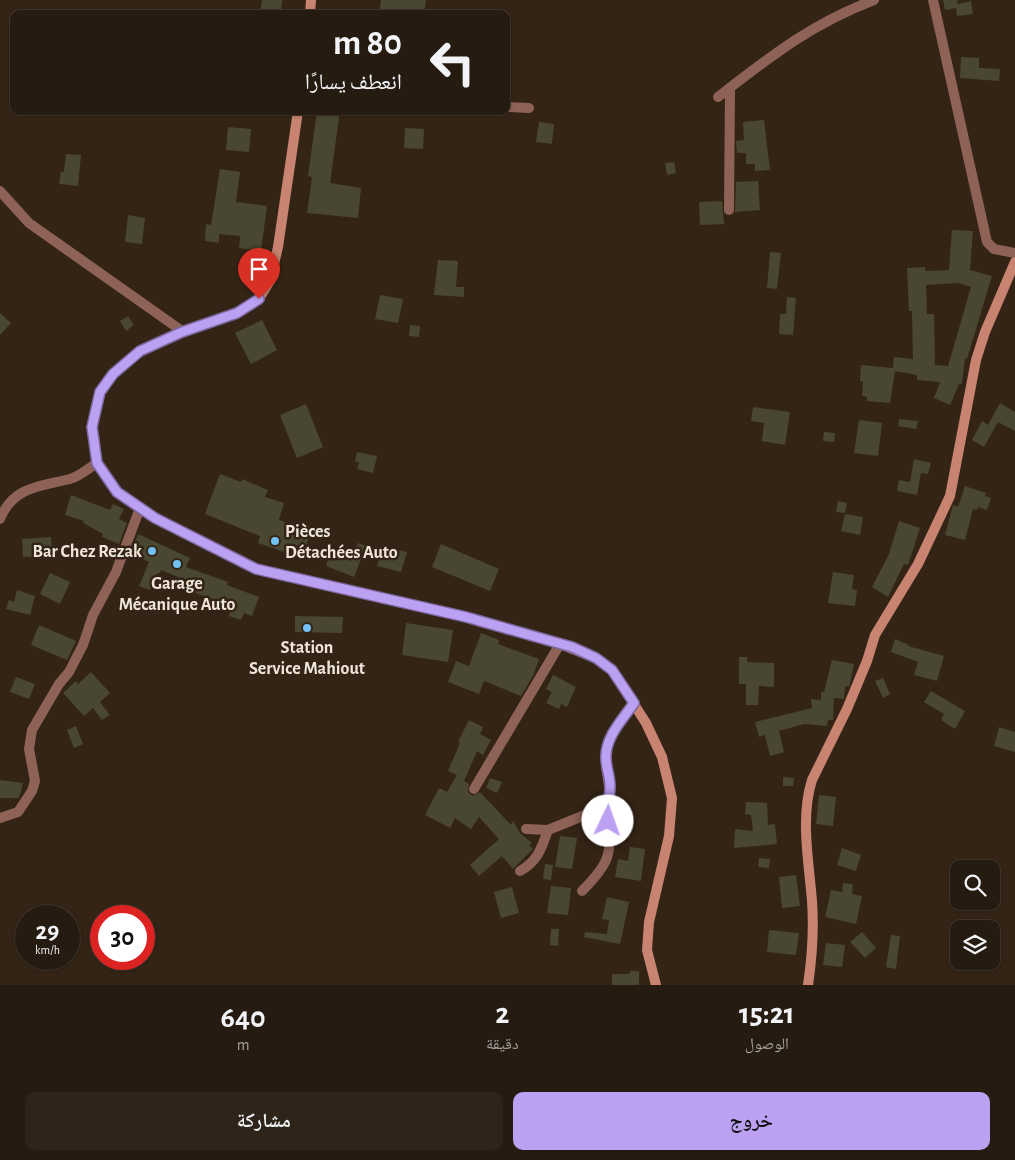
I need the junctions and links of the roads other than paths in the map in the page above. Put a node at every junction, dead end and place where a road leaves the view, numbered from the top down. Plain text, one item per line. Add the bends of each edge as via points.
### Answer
1 (874, 0) edge
2 (934, 0) edge
3 (730, 88) junction
4 (718, 97) dead end
5 (510, 107) edge
6 (529, 108) dead end
7 (297, 115) edge
8 (0, 191) edge
9 (729, 210) dead end
10 (1015, 253) edge
11 (1015, 262) edge
12 (182, 332) junction
13 (97, 463) junction
14 (140, 508) junction
15 (0, 519) edge
16 (560, 644) junction
17 (634, 703) junction
18 (474, 789) dead end
19 (607, 806) junction
20 (0, 818) edge
21 (526, 828) dead end
22 (548, 830) junction
23 (520, 871) dead end
24 (582, 891) dead end
25 (656, 985) edge
26 (808, 985) edge

1 - 3 street via 841,13 786,44
2 - 10 street via 987,242 994,248
3 - 4 street
3 - 9 street
5 - 6 street
7 - 12 main road via 270,281 259,299 237,313
8 - 12 street via 29,224
11 - 26 main road via 976,360 950,496 918,564 875,635 864,669 806,797 812,936
12 - 13 main road via 140,351 113,374 100,392 92,427
13 - 14 main road via 117,492
13 - 15 street via 73,478 39,484 18,495
14 - 16 main road via 256,569 466,617
14 - 20 street via 83,645 32,730 29,750 35,781 32,792 18,812
16 - 17 main road via 596,658 612,670
16 - 18 street
17 - 19 street via 607,746 610,785
17 - 25 main road via 662,757 672,798 669,836 649,922 647,950
19 - 22 street
19 - 24 street via 607,861
21 - 22 street
22 - 23 street via 538,857

